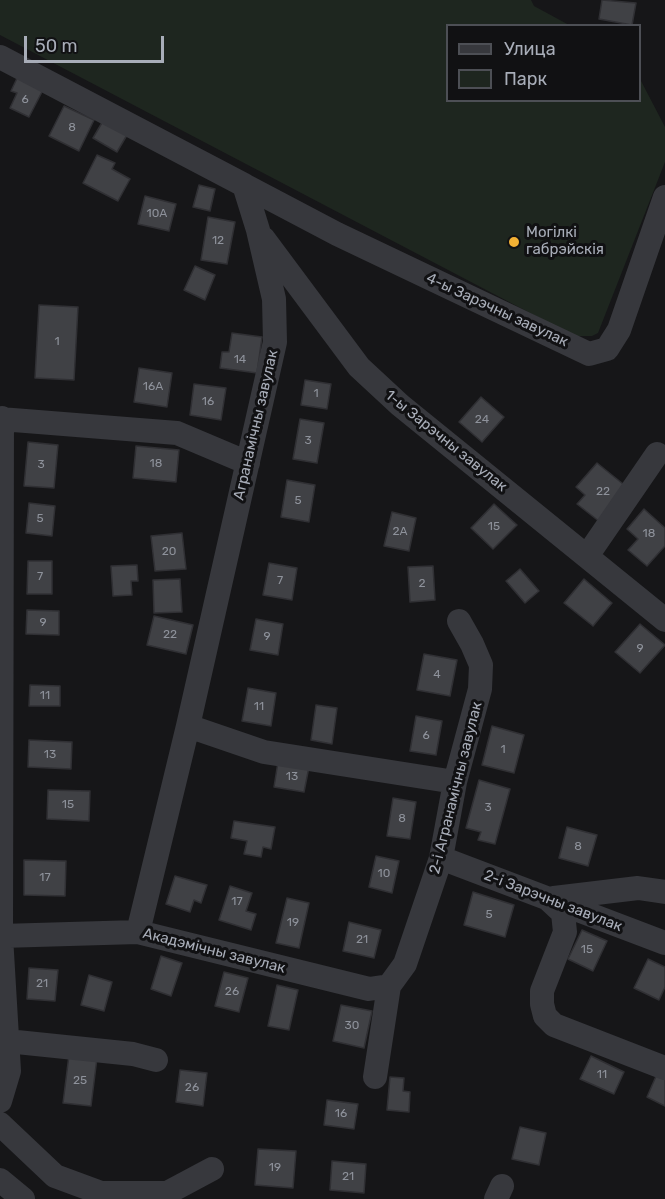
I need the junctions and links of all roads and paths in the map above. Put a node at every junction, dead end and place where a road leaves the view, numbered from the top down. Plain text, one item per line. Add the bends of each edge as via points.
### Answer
1 (0, 57) edge
2 (244, 185) junction
3 (665, 197) edge
4 (258, 231) junction
5 (1, 419) edge
6 (657, 454) dead end
7 (248, 463) junction
8 (587, 556) junction
9 (459, 621) dead end
10 (665, 621) edge
11 (188, 726) junction
12 (455, 783) junction
13 (441, 858) junction
14 (665, 892) edge
15 (548, 899) junction
16 (138, 932) junction
17 (2, 936) junction
18 (665, 943) edge
19 (389, 986) junction
20 (7, 1041) junction
21 (156, 1060) dead end
22 (665, 1068) edge
23 (375, 1077) dead end
24 (0, 1101) edge
25 (0, 1124) edge
26 (212, 1169) dead end
27 (0, 1180) edge
28 (22, 1199) edge

1 - 2 street
2 - 3 street, 4-ы Зарэчны завулак via 337,234 589,354 607,349 619,330
2 - 4 street, Агранамічны завулак
4 - 7 street, Агранамічны завулак via 274,299 275,342
4 - 8 street, 1-ы Зарэчны завулак via 359,367 400,405
5 - 7 street via 177,433
5 - 17 street
6 - 8 street
7 - 11 street, Агранамічны завулак
8 - 10 street, 1-ы Зарэчны завулак
9 - 12 street, 2-і Агранамічны завулак via 482,665 480,689
11 - 12 street via 264,753
11 - 16 street, Агранамічны завулак
12 - 13 street, 2-і Агранамічны завулак
13 - 15 street, 2-і Зарэчны завулак
13 - 19 street, 2-і Агранамічны завулак via 405,964
14 - 15 street via 638,888
15 - 18 street, 2-і Зарэчны завулак
15 - 22 street via 563,912 565,932 542,991 545,1016 554,1025
16 - 17 street, Акадэмічны завулак
16 - 19 street, Акадэмічны завулак via 369,989
17 - 20 street
19 - 23 street
20 - 21 street via 133,1054
20 - 24 street via 9,1071
25 - 26 street via 55,1176 100,1193 167,1193
27 - 28 street

